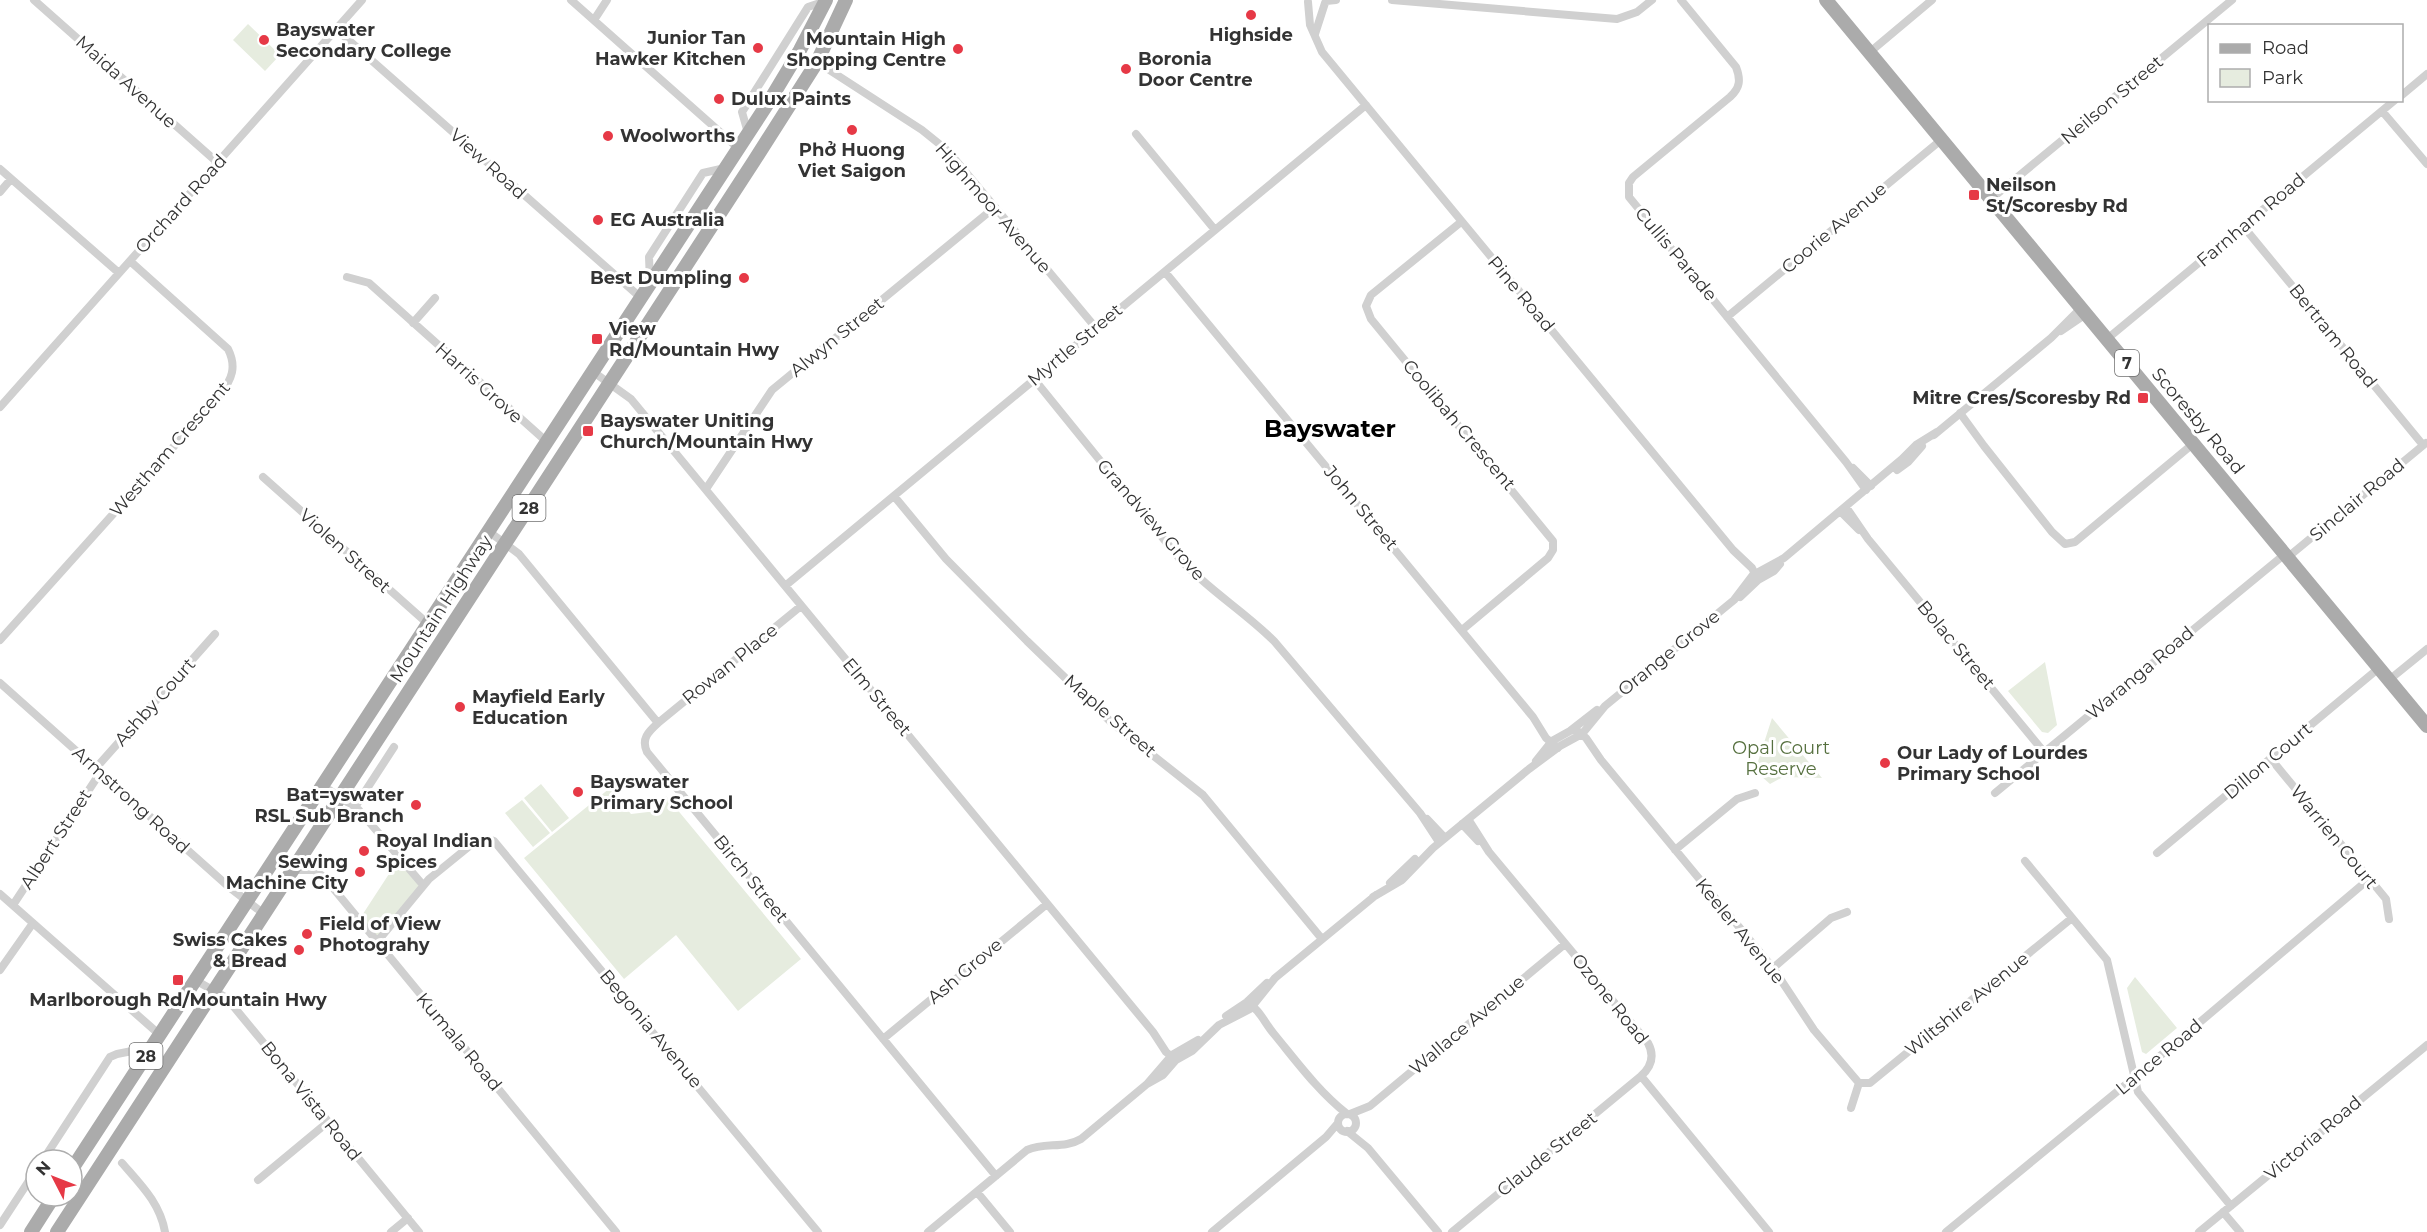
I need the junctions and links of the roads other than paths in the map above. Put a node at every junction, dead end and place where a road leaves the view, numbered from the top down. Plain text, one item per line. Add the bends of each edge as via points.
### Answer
1 (34, 0) edge
2 (362, 0) edge
3 (571, 0) edge
4 (607, 0) edge
5 (826, 0) edge
6 (846, 0) edge
7 (1392, 0) edge
8 (1652, 0) edge
9 (1681, 0) edge
10 (1826, 0) edge
11 (1932, 0) edge
12 (2232, 0) edge
13 (1306, 1) edge
14 (1328, 1) edge
15 (594, 20) junction
16 (336, 29) junction
17 (1314, 34) junction
18 (1870, 52) junction
19 (817, 62) junction
20 (2427, 74) edge
21 (2403, 94) edge
22 (2393, 102) edge
23 (1366, 105) junction
24 (2382, 111) junction
25 (1136, 134) dead end
26 (1941, 140) junction
27 (738, 148) junction
28 (218, 163) junction
29 (2427, 164) edge
30 (0, 169) edge
31 (11, 179) junction
32 (0, 192) edge
33 (1991, 199) junction
34 (994, 207) junction
35 (1461, 222) junction
36 (2243, 226) junction
37 (1215, 230) junction
38 (130, 261) junction
39 (1165, 272) junction
40 (119, 273) junction
41 (347, 277) dead end
42 (640, 297) junction
43 (435, 298) dead end
44 (2084, 311) junction
45 (1728, 317) junction
46 (413, 323) junction
47 (1096, 328) junction
48 (2107, 339) junction
49 (592, 371) junction
50 (1034, 379) junction
51 (610, 383) junction
52 (0, 407) edge
53 (1958, 415) junction
54 (547, 442) junction
55 (2194, 443) junction
56 (2425, 444) edge
57 (263, 477) dead end
58 (1868, 488) junction
59 (706, 489) junction
60 (894, 496) junction
61 (1843, 509) junction
62 (488, 531) junction
63 (506, 543) junction
64 (2286, 555) junction
65 (1755, 577) junction
66 (785, 586) junction
67 (801, 606) junction
68 (427, 624) junction
69 (1462, 630) junction
70 (214, 634) dead end
71 (0, 640) edge
72 (2427, 650) edge
73 (2379, 668) junction
74 (2389, 681) junction
75 (0, 683) edge
76 (658, 723) junction
77 (2427, 726) edge
78 (1578, 733) junction
79 (1554, 743) junction
80 (394, 747) dead end
81 (2044, 752) junction
82 (2271, 759) junction
83 (97, 771) junction
84 (322, 785) junction
85 (1755, 793) dead end
86 (1995, 793) dead end
87 (340, 796) junction
88 (355, 807) junction
89 (1465, 822) junction
90 (1439, 843) junction
91 (1675, 850) junction
92 (2157, 853) dead end
93 (2025, 861) dead end
94 (293, 870) junction
95 (2368, 879) junction
96 (423, 885) junction
97 (0, 894) edge
98 (245, 901) junction
99 (1047, 904) junction
100 (12, 906) junction
101 (1847, 912) dead end
102 (264, 914) junction
103 (2072, 918) junction
104 (2389, 919) dead end
105 (33, 923) junction
106 (1322, 939) junction
107 (377, 942) junction
108 (1565, 944) junction
109 (1773, 968) junction
110 (0, 970) edge
111 (195, 980) junction
112 (214, 991) junction
113 (1250, 1006) junction
114 (883, 1039) junction
115 (156, 1041) junction
116 (2427, 1045) edge
117 (1174, 1057) junction
118 (1641, 1076) junction
119 (2134, 1077) junction
120 (1859, 1083) junction
121 (1325, 1095) junction
122 (1370, 1106) junction
123 (1851, 1108) dead end
124 (1349, 1114) junction
125 (328, 1122) junction
126 (1356, 1124) junction
127 (1342, 1126) junction
128 (51, 1148) edge
129 (1368, 1148) junction
130 (84, 1151) edge
131 (122, 1163) dead end
132 (996, 1176) junction
133 (258, 1180) dead end
134 (24, 1188) edge
135 (977, 1192) junction
136 (46, 1208) edge
137 (2227, 1209) junction
138 (408, 1218) junction
139 (0, 1225) edge
140 (31, 1232) edge
141 (57, 1232) edge
142 (165, 1232) edge
143 (392, 1232) edge
144 (419, 1232) edge
145 (616, 1232) edge
146 (818, 1232) edge
147 (928, 1232) edge
148 (1010, 1232) edge
149 (1212, 1232) edge
150 (1438, 1232) edge
151 (1450, 1232) edge
152 (1769, 1232) edge
153 (1946, 1232) edge
154 (2199, 1232) edge
155 (2240, 1232) edge

1 - 28 street, Maida Avenue
2 - 16 street, Orchard Road
3 - 15 street
4 - 15 street
5 - 27 main road, Mountain Highway / 28 via 800,50
6 - 19 main road, Mountain Highway / 28
7 - 8 street via 1617,19 1637,12
9 - 45 street, Cullis Parade via 1736,67 1739,85 1730,97 1633,177 1629,197
10 - 18 main road, Scoresby Road / 7
11 - 18 street
12 - 33 street, Neilson Street
13 - 14 street via 1316,6
13 - 17 street, Pine Road
14 - 17 street
15 - 27 street
16 - 28 street, Orchard Road
16 - 42 street, View Road
17 - 23 street, Pine Road via 1322,52
18 - 26 main road, Scoresby Road / 7
19 - 34 street, Highmoor Avenue via 937,140
19 - 51 main road, Mountain Highway / 28
20 - 21 street
22 - 24 street, Farnham Road
23 - 35 street, Pine Road
23 - 37 street, Myrtle Street
24 - 29 street
24 - 36 street, Farnham Road
25 - 37 street
26 - 33 main road, Scoresby Road / 7
26 - 45 street, Coorie Avenue
27 - 42 main road, Mountain Highway / 28
28 - 38 street, Orchard Road
30 - 31 street
31 - 32 street
31 - 40 street
33 - 44 main road, Scoresby Road / 7
34 - 47 street, Highmoor Avenue
34 - 59 street, Alwyn Street via 772,390
35 - 65 street, Pine Road
35 - 69 street, Coolibah Crescent via 1371,296 1366,306 1371,319 1553,541 1548,558
36 - 48 street, Farnham Road
36 - 56 street, Bertram Road
37 - 39 street, Myrtle Street
38 - 40 street, Orchard Road
38 - 71 street, Westham Crescent via 228,348 233,375 220,395
39 - 47 street, Myrtle Street
39 - 69 street, John Street
40 - 52 street, Orchard Road
41 - 46 street, Harris Grove via 369,283
42 - 49 main road, Mountain Highway / 28
43 - 46 street
44 - 48 main road, Scoresby Road / 7
44 - 53 street, Orange Grove
45 - 58 street, Cullis Parade
46 - 54 street, Harris Grove
47 - 50 street, Myrtle Street
48 - 55 main road, Scoresby Road / 7
49 - 51 street, Elm Street
49 - 54 main road, Mountain Highway / 28
50 - 60 street, Myrtle Street
50 - 90 street, Grandview Grove via 1196,577 1274,641 1420,813
51 - 59 street, Elm Street via 631,399
51 - 63 main road, Mountain Highway / 28
53 - 55 street via 2064,544 2075,542
53 - 58 street, Orange Grove via 1908,462
54 - 62 main road, Mountain Highway / 28
55 - 64 main road, Scoresby Road / 7
56 - 64 street, Sinclair Road
57 - 68 street, Violen Street
58 - 61 street, Orange Grove
59 - 66 street, Elm Street
60 - 66 street, Myrtle Street
60 - 106 street, Maple Street via 946,559 1035,649 1112,723 1203,795
61 - 65 street, Orange Grove via 1774,571
61 - 81 street, Bolac Street
62 - 63 street
62 - 68 main road, Mountain Highway / 28
63 - 76 street
63 - 87 main road, Mountain Highway / 28
64 - 73 main road, Scoresby Road / 7
64 - 81 street, Waranga Road
65 - 78 street, Orange Grove via 1746,593 1605,706
66 - 67 street, Elm Street
67 - 76 street, Rowan Place
67 - 99 street, Elm Street
68 - 84 main road, Mountain Highway / 28
69 - 79 street, John Street
70 - 83 street, Ashby Court
72 - 74 street
73 - 74 main road, Scoresby Road / 7
73 - 82 street, Dillon Court
74 - 77 main road, Scoresby Road / 7
75 - 83 street, Armstrong Road
76 - 114 street, Birch Street via 645,736 647,752
78 - 79 street, Orange Grove
78 - 91 street, Keeler Avenue
79 - 89 street, Orange Grove
80 - 88 street
81 - 86 street, Waranga Road
82 - 92 street, Dillon Court
82 - 95 street, Warrien Court
83 - 98 street, Armstrong Road
83 - 100 street, Albert Street
84 - 87 street
84 - 98 main road, Mountain Highway / 28
85 - 91 street via 1737,799
87 - 88 street
87 - 94 main road, Mountain Highway / 28
88 - 96 street
89 - 90 street, Orange Grove
89 - 108 street, Ozone Road
90 - 106 street, Orange Grove via 1411,862
91 - 109 street, Keeler Avenue
93 - 103 street
94 - 102 main road, Mountain Highway / 28
94 - 107 street, Kumala Road via 314,870 324,877
95 - 104 street, Warrien Court via 2386,899
95 - 119 street, Lance Road
96 - 107 street
96 - 146 street, Begonia Avenue via 477,840 488,838 497,843
97 - 100 street
98 - 102 street, Armstrong Road
98 - 111 main road, Mountain Highway / 28
99 - 114 street, Ash Grove
99 - 117 street, Elm Street
100 - 105 street
101 - 109 street via 1831,918
102 - 112 main road, Mountain Highway / 28
103 - 119 street via 2107,960
103 - 120 street, Wiltshire Avenue via 1870,1083
105 - 110 street
105 - 115 street
106 - 113 street, Orange Grove via 1259,988
107 - 145 street, Kumala Road
108 - 118 street, Ozone Road via 1650,1047 1650,1065
108 - 122 street, Wallace Avenue
109 - 120 street, Keeler Avenue via 1814,1030
111 - 112 street, Bona Vista Road
111 - 115 main road, Mountain Highway / 28
112 - 125 street, Bona Vista Road via 234,1006
112 - 141 main road, Mountain Highway / 28
113 - 117 street, Orange Grove via 1231,1011 1192,1051
113 - 121 street
114 - 132 street, Birch Street
115 - 128 street via 110,1057
115 - 130 main road, Mountain Highway / 28
116 - 137 street, Victoria Road
117 - 132 street, Orange Grove via 1163,1075 1081,1139 1032,1148
118 - 151 street, Claude Street
118 - 152 street
119 - 137 street via 2144,1102
119 - 153 street, Lance Road
120 - 123 street
121 - 124 street
121 - 127 street
122 - 124 street, Wallace Avenue
122 - 126 street, Wallace Avenue
124 - 126 street
124 - 127 street, Wallace Avenue via 1341,1116
125 - 133 street
125 - 138 street, Bona Vista Road
126 - 127 street, Wallace Avenue via 1353,1129
126 - 129 street
127 - 129 street
127 - 149 street
129 - 150 street
131 - 142 street via 155,1201
132 - 135 street, Orange Grove
134 - 139 street
135 - 147 street, Orange Grove
135 - 148 street
136 - 140 main road
137 - 154 street, Victoria Road
137 - 155 street
138 - 143 street
138 - 144 street, Bona Vista Road
150 - 151 street

